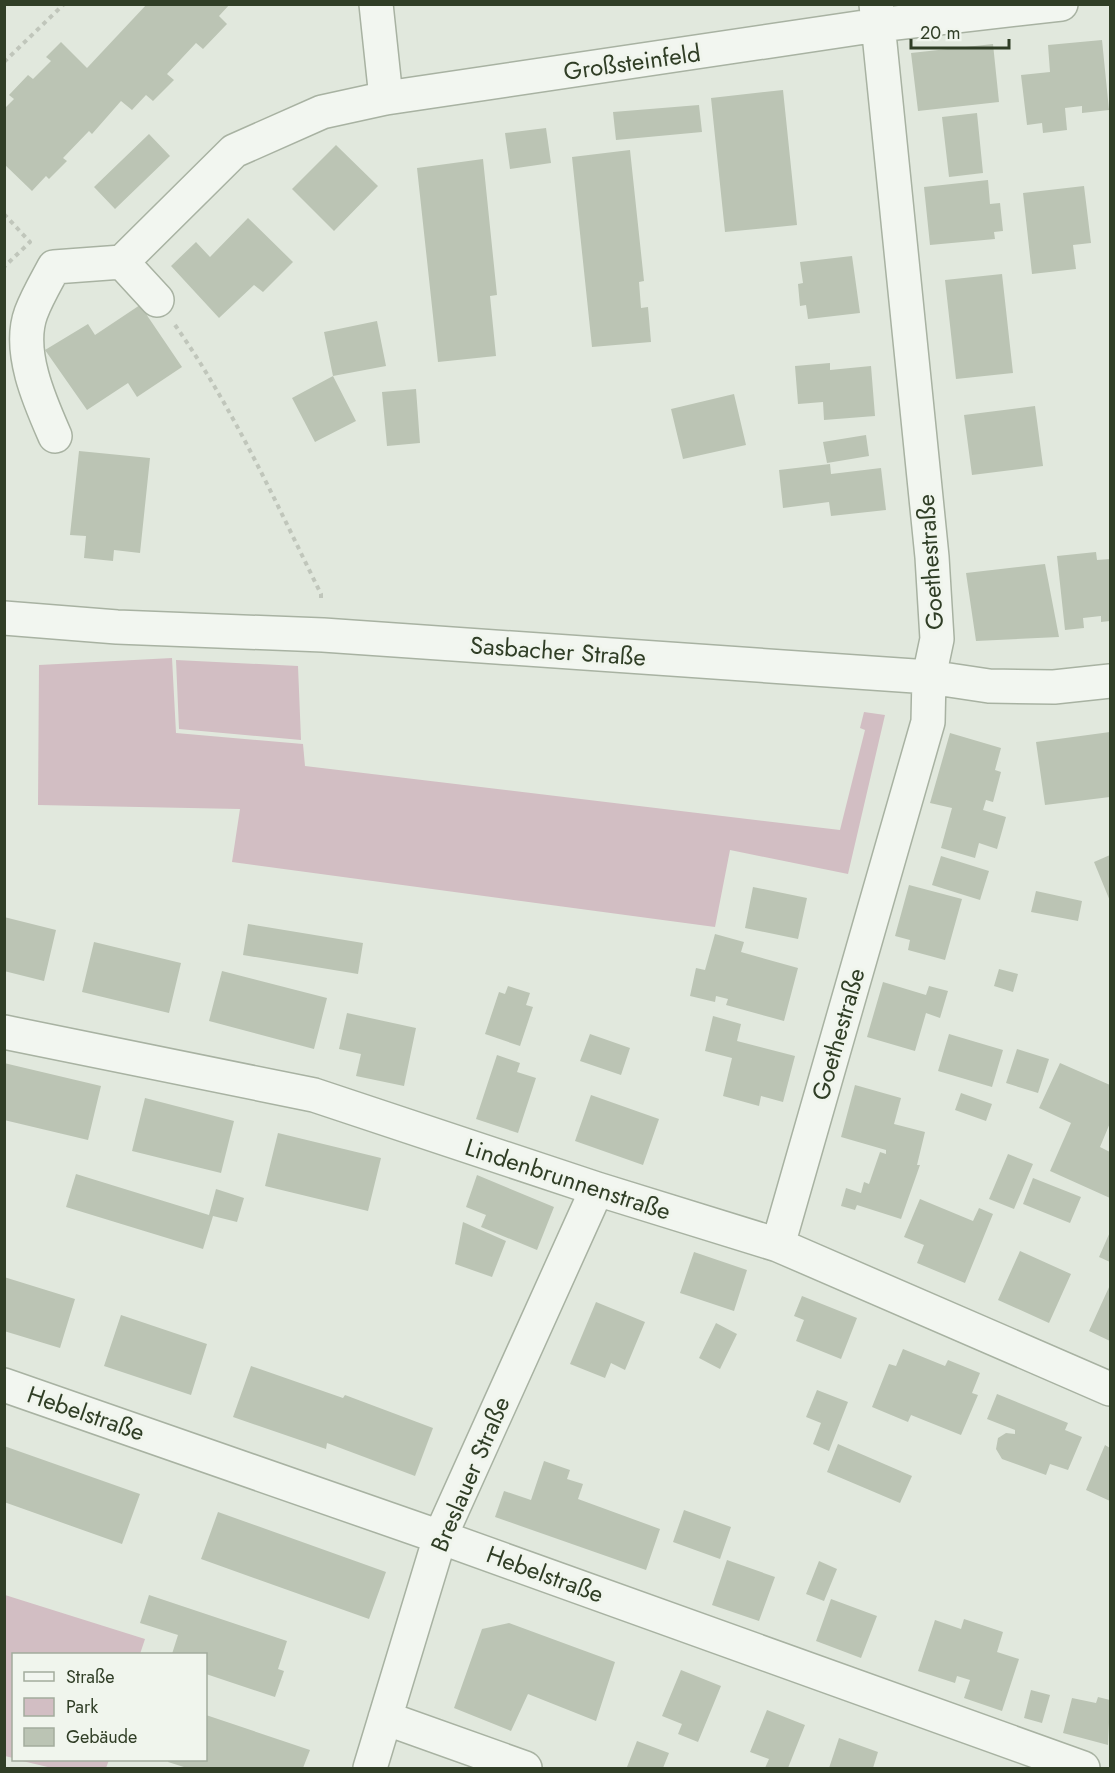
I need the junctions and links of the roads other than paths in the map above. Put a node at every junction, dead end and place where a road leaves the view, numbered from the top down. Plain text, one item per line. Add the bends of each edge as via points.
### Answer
1 (376, 4) edge
2 (1060, 4) edge
3 (877, 15) edge
4 (386, 98) junction
5 (122, 262) junction
6 (157, 300) road end
7 (55, 436) dead end
8 (4, 618) edge
9 (929, 677) junction
10 (1110, 681) edge
11 (4, 1032) edge
12 (597, 1189) junction
13 (778, 1245) junction
14 (4, 1385) edge
15 (1110, 1389) edge
16 (440, 1537) junction
17 (385, 1719) junction
18 (370, 1768) edge
19 (525, 1768) edge
20 (1083, 1768) edge

1 - 4 street
2 - 3 street, Großsteinfeld
3 - 4 street, Großsteinfeld
3 - 9 street, Goethestraße via 932,557 937,639
4 - 5 street, Großsteinfeld via 322,112 234,151
5 - 6 street
5 - 7 street via 54,267 30,316 28,347 35,392
8 - 9 street, Sasbacher Straße via 324,635
9 - 10 street, Sasbacher Straße via 989,686 1054,687
9 - 13 street, Goethestraße via 928,722
11 - 12 street, Lindenbrunnenstraße via 314,1095
12 - 13 street, Lindenbrunnenstraße
12 - 16 street, Breslauer Straße
13 - 15 street, Lindenbrunnenstraße
14 - 16 street, Hebelstraße
16 - 17 street, Breslauer Straße
16 - 20 street, Hebelstraße
17 - 18 street, Breslauer Straße
17 - 19 street

